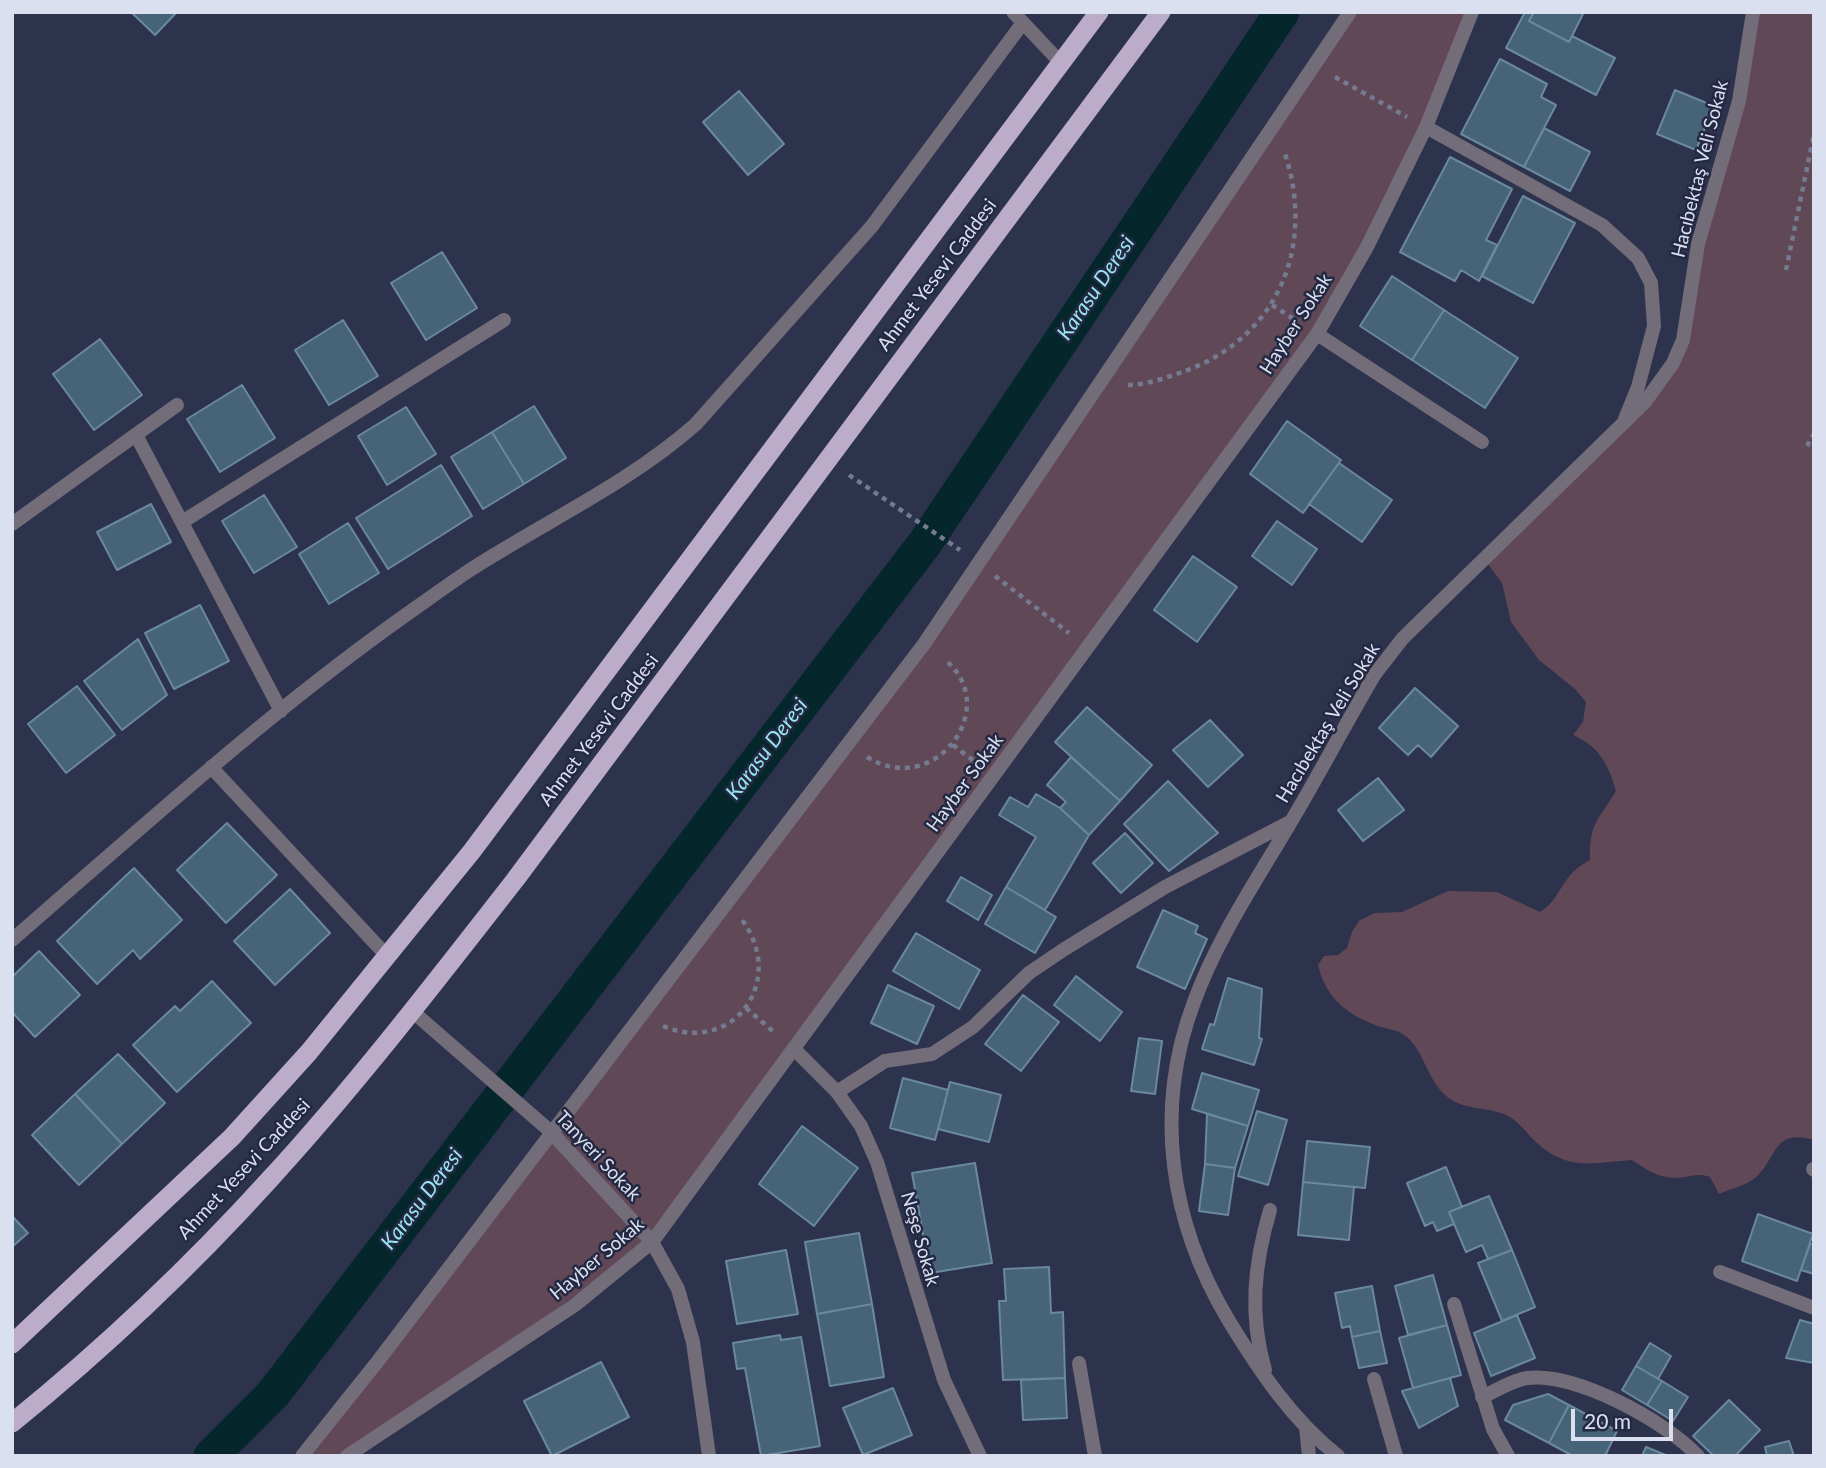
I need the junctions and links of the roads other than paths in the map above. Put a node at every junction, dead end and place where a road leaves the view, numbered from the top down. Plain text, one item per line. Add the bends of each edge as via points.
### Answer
1 (1099, 12) edge
2 (1161, 12) edge
3 (1350, 12) edge
4 (1472, 12) edge
5 (1753, 12) edge
6 (1017, 18) edge
7 (1061, 63) junction
8 (1426, 127) junction
9 (505, 320) dead end
10 (1317, 334) junction
11 (177, 405) dead end
12 (1623, 424) junction
13 (136, 435) junction
14 (1482, 442) dead end
15 (13, 522) edge
16 (182, 522) junction
17 (281, 711) junction
18 (211, 767) junction
19 (1292, 821) junction
20 (12, 940) edge
21 (387, 956) junction
22 (412, 1011) junction
23 (795, 1050) junction
24 (837, 1092) junction
25 (550, 1131) junction
26 (1270, 1210) dead end
27 (652, 1242) junction
28 (1720, 1272) dead end
29 (1454, 1304) dead end
30 (1814, 1308) edge
31 (12, 1344) edge
32 (1079, 1363) dead end
33 (1374, 1379) dead end
34 (1269, 1381) junction
35 (1482, 1397) junction
36 (12, 1423) edge
37 (1306, 1427) junction
38 (302, 1456) edge
39 (347, 1456) edge
40 (709, 1456) edge
41 (980, 1456) edge
42 (1095, 1456) edge
43 (1309, 1456) edge
44 (1338, 1456) edge
45 (1396, 1456) edge
46 (1508, 1456) edge
47 (1698, 1456) edge

1 - 7 highway, Ahmet Yesevi Caddesi
2 - 22 highway, Ahmet Yesevi Caddesi via 515,880
3 - 25 street via 981,565 849,745
4 - 8 street, Hayber Sokak
5 - 12 street, Hacıbektaş Veli Sokak via 1739,101 1698,244 1683,340 1662,381
6 - 7 street
6 - 17 street via 872,226 696,424 664,453 470,570
7 - 21 highway, Ahmet Yesevi Caddesi via 472,851
8 - 10 street, Hayber Sokak via 1367,247
8 - 12 street via 1602,225 1639,258 1651,283 1654,326
9 - 16 street
10 - 14 street
10 - 23 street, Hayber Sokak
11 - 13 street
12 - 19 street, Hacıbektaş Veli Sokak via 1403,638 1375,674
13 - 15 street
13 - 16 street
16 - 17 street
17 - 18 street
18 - 20 street
18 - 21 street
19 - 24 street via 1165,887 1063,950 1030,973 973,1027 932,1054 885,1061
19 - 34 street, Hacıbektaş Veli Sokak via 1225,934 1194,1000 1171,1108 1180,1213 1224,1313
21 - 31 highway, Ahmet Yesevi Caddesi via 232,1137
22 - 25 street, Tanyeri Sokak
22 - 36 highway, Ahmet Yesevi Caddesi via 270,1180 126,1322
23 - 24 street, Neşe Sokak
23 - 27 street, Hayber Sokak
24 - 41 street, Neşe Sokak via 861,1126 877,1162 944,1380
25 - 27 street, Tanyeri Sokak
25 - 38 street
26 - 34 street via 1259,1249 1254,1318
27 - 39 street, Hayber Sokak via 575,1305
27 - 40 street, Tanyeri Sokak via 678,1289 693,1342
28 - 30 street
29 - 35 street
32 - 42 street
33 - 45 street
34 - 37 street, Hacıbektaş Veli Sokak
35 - 46 street
35 - 47 street via 1524,1378 1556,1380 1615,1399 1670,1430
37 - 43 street
37 - 44 street, Hacıbektaş Veli Sokak

